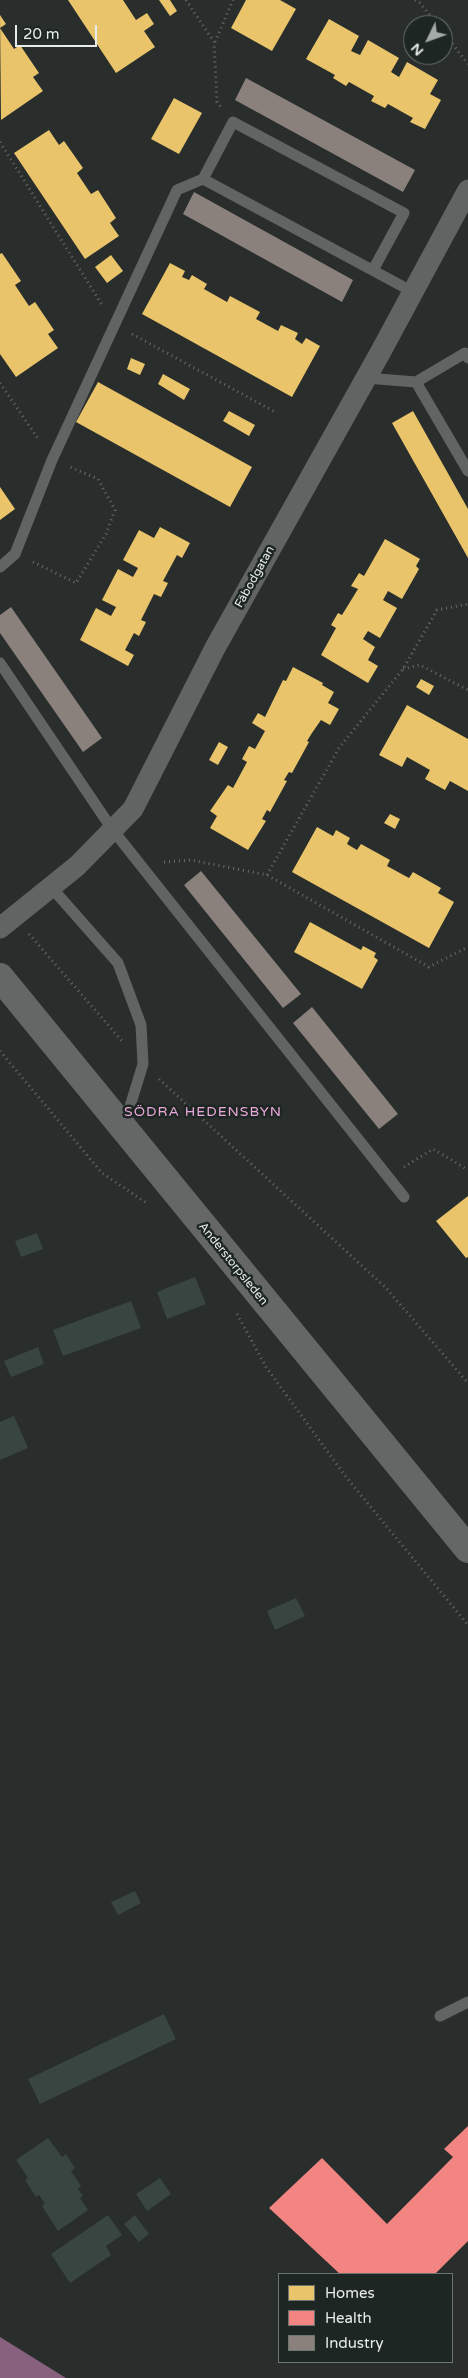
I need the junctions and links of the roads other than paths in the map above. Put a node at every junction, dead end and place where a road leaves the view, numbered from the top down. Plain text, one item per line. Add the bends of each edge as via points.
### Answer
1 (203, 179) junction
2 (468, 190) edge
3 (373, 270) junction
4 (413, 292) junction
5 (468, 358) edge
6 (366, 378) junction
7 (416, 382) junction
8 (468, 471) edge
9 (0, 567) edge
10 (0, 663) edge
11 (112, 828) junction
12 (51, 887) junction
13 (8, 922) edge
14 (0, 977) edge
15 (123, 1128) junction
16 (404, 1197) dead end
17 (468, 1549) edge
18 (468, 2002) edge
19 (440, 2016) dead end

1 - 3 lane
1 - 3 lane via 233,122 404,213
1 - 9 lane via 177,190 52,460 15,554
2 - 4 street, Fäbodgatan
3 - 4 lane
4 - 6 street, Fäbodgatan
5 - 7 lane via 465,353
6 - 7 lane
6 - 11 street, Fäbodgatan via 215,648 133,809
7 - 8 lane
10 - 11 lane
11 - 12 street, Fäbodgatan via 77,866
11 - 16 lane
12 - 13 street, Fäbodgatan
12 - 15 lane via 118,963 140,1025 143,1064
14 - 15 main road, Anderstorpsleden
15 - 17 main road, Anderstorpsleden
18 - 19 lane

